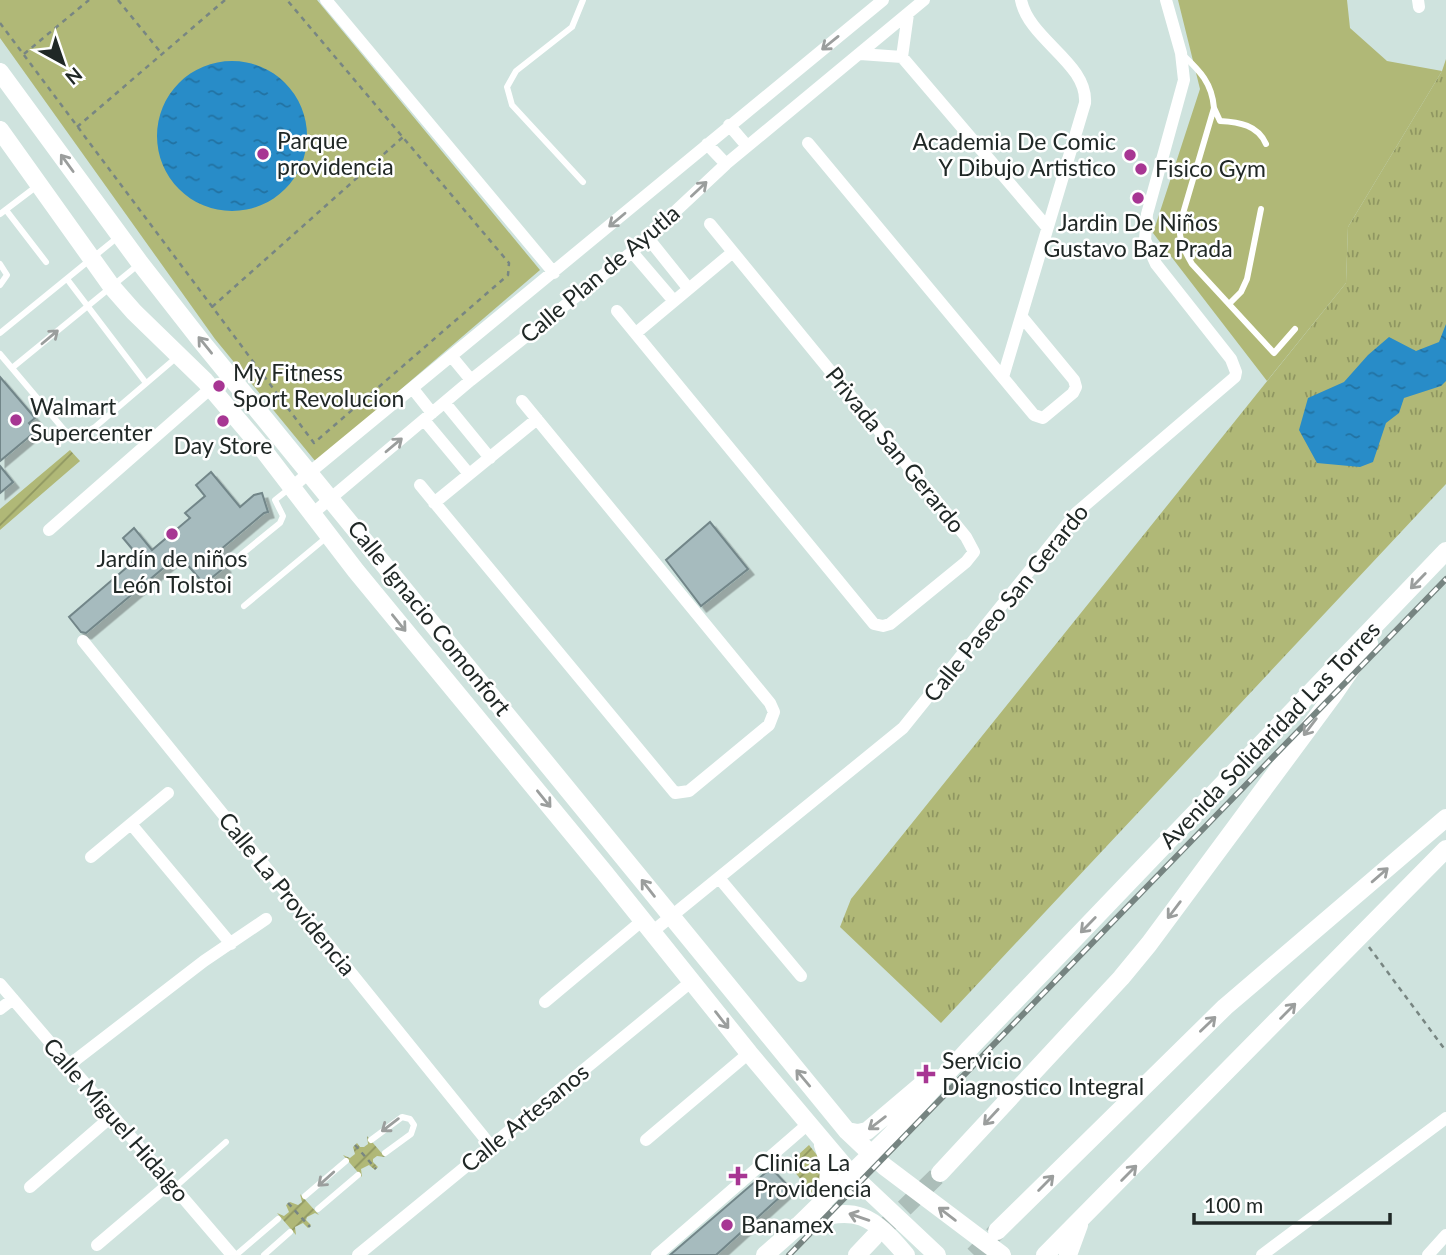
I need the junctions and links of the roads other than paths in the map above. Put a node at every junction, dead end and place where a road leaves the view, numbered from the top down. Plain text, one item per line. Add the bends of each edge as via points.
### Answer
1 (326, 0) edge
2 (583, 0) edge
3 (883, 0) edge
4 (924, 0) edge
5 (1021, 0) edge
6 (1166, 0) edge
7 (908, 14) junction
8 (1181, 53) junction
9 (860, 54) junction
10 (902, 57) junction
11 (0, 72) edge
12 (1214, 108) junction
13 (729, 125) junction
14 (0, 130) edge
15 (808, 143) dead end
16 (707, 144) junction
17 (1266, 144) dead end
18 (747, 146) junction
19 (726, 164) junction
20 (583, 182) dead end
21 (38, 185) junction
22 (1261, 209) dead end
23 (3, 212) edge
24 (710, 224) dead end
25 (1047, 227) junction
26 (120, 236) junction
27 (648, 238) junction
28 (632, 252) junction
29 (733, 252) junction
30 (92, 259) junction
31 (46, 261) dead end
32 (140, 263) junction
33 (0, 264) edge
34 (554, 273) junction
35 (67, 279) junction
36 (0, 285) edge
37 (112, 287) junction
38 (688, 288) junction
39 (673, 300) junction
40 (1229, 304) junction
41 (87, 305) junction
42 (618, 311) dead end
43 (1023, 317) junction
44 (1295, 329) dead end
45 (0, 332) edge
46 (636, 333) junction
47 (0, 354) edge
48 (178, 356) junction
49 (452, 357) junction
50 (12, 368) junction
51 (1003, 377) junction
52 (471, 380) junction
53 (146, 383) junction
54 (211, 387) junction
55 (413, 389) junction
56 (522, 401) dead end
57 (444, 402) junction
58 (428, 416) junction
59 (537, 419) junction
60 (490, 457) junction
61 (310, 473) junction
62 (469, 474) junction
63 (419, 485) dead end
64 (292, 487) junction
65 (331, 498) junction
66 (434, 503) junction
67 (312, 514) junction
68 (49, 530) dead end
69 (329, 536) junction
70 (1446, 551) edge
71 (231, 563) dead end
72 (244, 606) dead end
73 (1389, 610) junction
74 (83, 641) dead end
75 (168, 793) dead end
76 (1446, 818) edge
77 (131, 824) junction
78 (1446, 849) edge
79 (91, 857) dead end
80 (719, 878) junction
81 (670, 916) junction
82 (266, 919) dead end
83 (647, 926) junction
84 (231, 944) junction
85 (801, 976) dead end
86 (692, 981) junction
87 (0, 984) edge
88 (13, 999) junction
89 (545, 1002) dead end
90 (0, 1009) edge
91 (968, 1050) junction
92 (749, 1053) junction
93 (69, 1065) junction
94 (112, 1116) junction
95 (1446, 1118) edge
96 (808, 1124) junction
97 (847, 1130) junction
98 (820, 1138) junction
99 (371, 1140) dead end
100 (646, 1140) dead end
101 (226, 1142) dead end
102 (491, 1146) junction
103 (384, 1153) dead end
104 (871, 1154) junction
105 (346, 1161) dead end
106 (940, 1173) tunnel mouth
107 (851, 1174) junction
108 (358, 1175) dead end
109 (172, 1185) junction
110 (30, 1187) dead end
111 (305, 1196) dead end
112 (824, 1201) junction
113 (317, 1209) dead end
114 (278, 1219) dead end
115 (1080, 1222) junction
116 (799, 1225) junction
117 (997, 1231) tunnel mouth
118 (290, 1232) dead end
119 (1446, 1235) edge
120 (917, 1236) junction
121 (874, 1237) tunnel mouth
122 (97, 1245) dead end
123 (903, 1254) edge
124 (234, 1255) edge
125 (264, 1255) edge
126 (358, 1255) edge
127 (657, 1255) edge
128 (765, 1255) edge
129 (856, 1255) edge
130 (937, 1255) edge
131 (1002, 1255) edge
132 (1045, 1255) edge
133 (1069, 1255) edge
134 (1262, 1255) edge
135 (1428, 1255) edge

1 - 34 street
2 - 20 lane via 572,27 516,71 507,88 512,105
3 -> 13 street, Calle Plan de Ayutla
4 - 7 street, Calle Plan de Ayutla
5 - 25 street via 1029,21 1077,75 1086,93
6 - 8 street, Calle Paseo San Gerardo
7 - 9 street, Calle Plan de Ayutla
7 - 10 street
8 - 12 lane via 1208,81
8 - 80 street, Calle Paseo San Gerardo via 1182,93 1147,214 1145,240 1156,264 1231,359 1234,377 1076,513 903,728
9 - 10 street
9 - 18 street, Calle Plan de Ayutla
10 - 25 street
26 -> 11 main road, Calle Ignacio Comonfort
12 - 17 lane via 1220,121 1255,129
12 - 40 lane via 1180,239 1192,264
13 - 16 street, Calle Plan de Ayutla
13 - 18 street
14 - 21 main road, Calle Ignacio Comonfort
15 - 51 street
16 - 19 street
16 -> 34 street, Calle Plan de Ayutla
18 - 19 street, Calle Plan de Ayutla
27 -> 19 street, Calle Plan de Ayutla
21 - 23 lane
21 - 30 main road, Calle Ignacio Comonfort
22 - 40 lane via 1247,279
23 - 31 lane
24 - 29 street, Privada San Gerardo
25 - 43 street
26 - 30 lane
26 - 32 main road, Calle Ignacio Comonfort
27 - 28 street, Calle Plan de Ayutla
27 - 38 street
28 - 39 street
28 - 52 street, Calle Plan de Ayutla
29 - 38 street
29 - 46 street, Privada San Gerardo via 971,543 974,552 966,562 890,624 874,624
30 - 35 lane
30 - 37 main road, Calle Ignacio Comonfort
32 - 37 lane
61 -> 32 main road, Calle Ignacio Comonfort
33 - 36 lane via 7,275
34 - 49 street, Calle Plan de Ayutla
35 - 41 lane
35 - 45 lane
37 - 41 lane
37 - 48 main road, Calle Ignacio Comonfort
38 - 39 street
39 - 46 street
40 - 44 lane via 1274,353
50 -> 41 lane
41 - 53 lane
42 - 46 street, Privada San Gerardo
43 - 51 street
43 - 51 street via 1074,380 1076,389 1047,417 1040,418
47 - 50 lane
48 - 53 lane
48 - 54 main road, Calle Ignacio Comonfort
49 - 52 street
49 - 55 street, Calle Plan de Ayutla
50 - 53 lane via 70,433 87,432
52 - 57 street, Calle Plan de Ayutla
54 - 64 main road, Calle Ignacio Comonfort
54 - 68 street
55 - 58 street
55 - 61 street, Calle Plan de Ayutla
56 - 59 street
57 - 58 street, Calle Plan de Ayutla
57 - 60 street
58 - 62 street
65 -> 58 street, Calle Plan de Ayutla
59 - 60 street
59 - 66 street via 772,708 774,718 769,724 699,783 684,793 669,789
60 - 62 street
61 - 64 street, Calle Plan de Ayutla
61 - 65 main road, Calle Ignacio Comonfort
62 - 66 street
63 - 66 street
64 - 67 main road, Calle Ignacio Comonfort
64 - 71 lane via 275,500 283,516 280,523
65 - 67 street, Calle Plan de Ayutla
81 -> 65 main road, Calle Ignacio Comonfort
67 - 69 main road, Calle Ignacio Comonfort
69 - 72 lane
69 -> 83 main road, Calle Ignacio Comonfort
70 -> 73 main road
73 -> 91 main road, Avenida Solidaridad Las Torres
73 -> 106 main road, Avenida Solidaridad Las Torres via 1334,694 1149,944
74 - 102 street, Calle La Providencia
75 - 77 street
117 -> 76 main road via 1226,1007
77 - 79 street
77 - 84 street
115 -> 78 main road
80 - 81 street, Calle Paseo San Gerardo
80 - 85 street
81 - 83 street, Calle Paseo San Gerardo
97 -> 81 main road, Calle Ignacio Comonfort
82 - 84 street
83 - 86 main road, Calle Ignacio Comonfort
83 - 89 street, Calle Paseo San Gerardo
84 - 93 street
86 -> 92 main road, Calle Ignacio Comonfort
86 - 102 street, Calle Artesanos
87 - 88 street, Calle Miguel Hidalgo
88 - 90 street
88 - 93 street, Calle Miguel Hidalgo
91 -> 97 main road via 873,1126 862,1132
91 - 104 main road, Avenida Solidaridad Las Torres
92 - 96 main road, Calle Ignacio Comonfort
92 - 100 street
93 - 94 street, Calle Miguel Hidalgo
94 - 109 street, Calle Miguel Hidalgo
94 - 110 street
95 - 134 street
96 - 98 main road, Calle Ignacio Comonfort
96 - 127 street
97 - 104 main road, Calle Ignacio Comonfort
98 - 107 main road, Calle Ignacio Comonfort
98 - 112 main road via 829,1168
103 -> 99 lane via 411,1134 414,1125 410,1119 397,1119
101 - 109 lane
102 - 126 street, Calle Artesanos
104 - 107 main road, Avenida Solidaridad Las Torres
131 -> 104 main road, Calle Ignacio Comonfort
105 -> 111 lane
107 - 112 main road, Avenida Solidaridad Las Torres
107 - 120 main road, Calle Ignacio Comonfort
108 - 113 lane
109 - 122 street
109 - 124 street, Calle Miguel Hidalgo
112 - 116 main road, Avenida Solidaridad Las Torres
114 - 124 lane
115 - 132 main road
115 - 133 main road
123 -> 116 main road via 877,1225 850,1213 834,1213
116 - 128 main road, Avenida Solidaridad Las Torres
118 - 125 lane
119 - 135 street
120 - 123 lane
120 - 130 main road, Calle Ignacio Comonfort
121 - 129 main road

